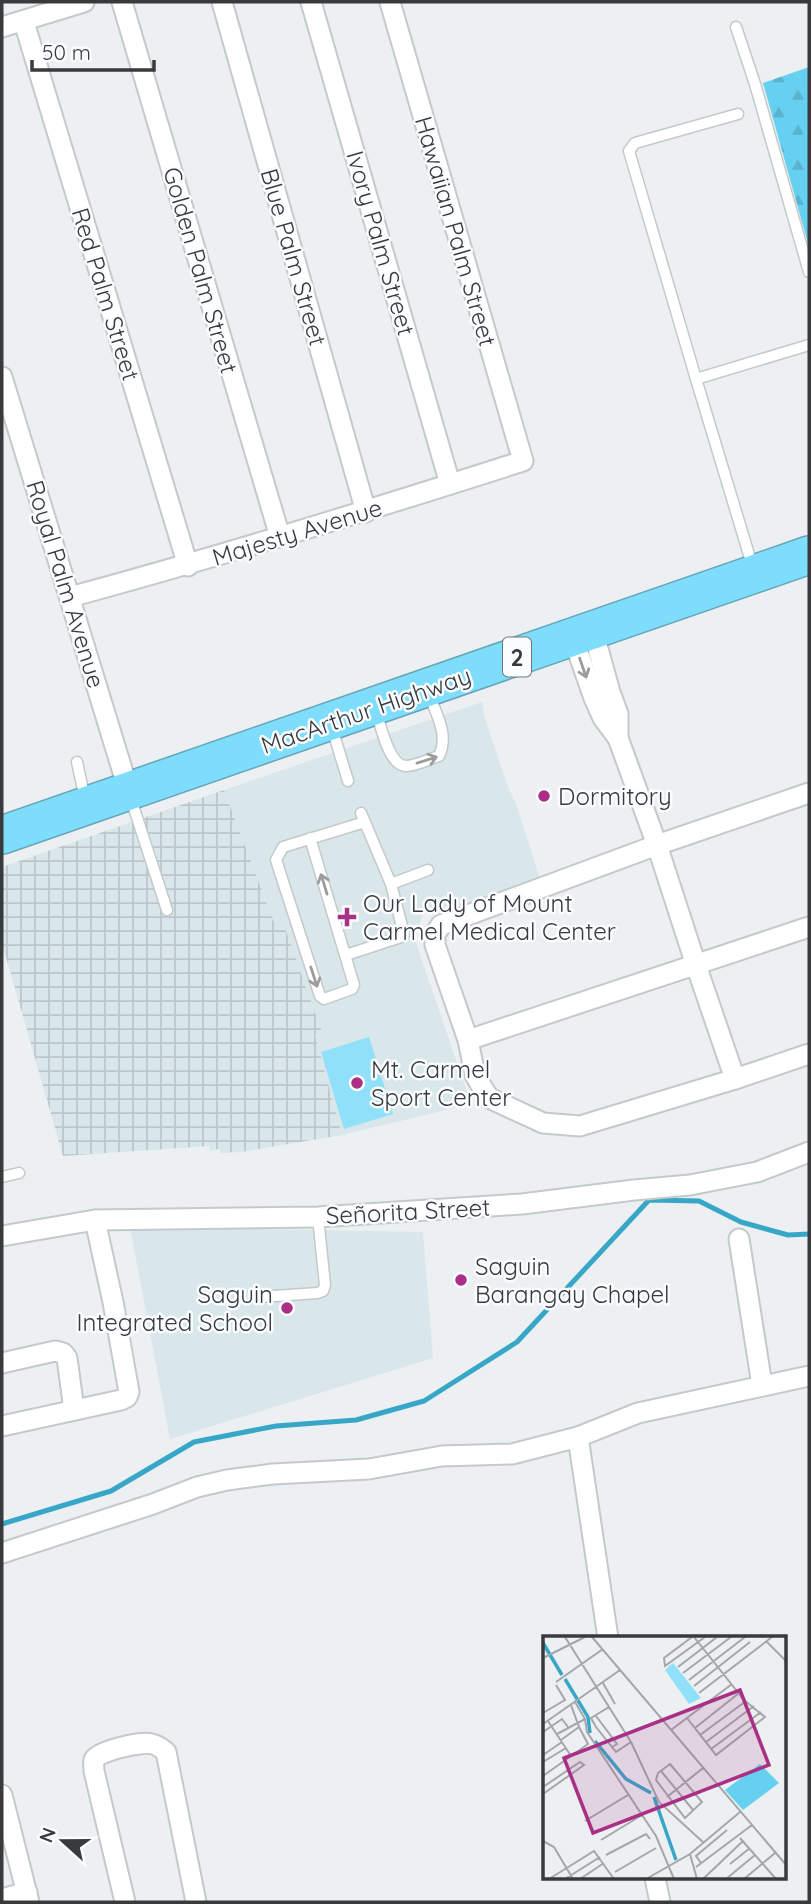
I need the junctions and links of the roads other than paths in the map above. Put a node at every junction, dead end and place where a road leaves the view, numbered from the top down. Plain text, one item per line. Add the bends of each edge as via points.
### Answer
1 (85, 2) edge
2 (122, 2) edge
3 (222, 2) edge
4 (311, 2) edge
5 (390, 2) edge
6 (24, 22) junction
7 (2, 27) edge
8 (736, 27) dead end
9 (738, 114) dead end
10 (809, 272) edge
11 (809, 345) edge
12 (2, 377) edge
13 (696, 379) junction
14 (523, 461) joint
15 (450, 484) junction
16 (366, 512) junction
17 (280, 537) junction
18 (809, 555) edge
19 (188, 566) junction
20 (754, 574) junction
21 (70, 597) junction
22 (583, 634) junction
23 (427, 688) junction
24 (375, 707) junction
25 (330, 721) junction
26 (77, 762) dead end
27 (348, 781) dead end
28 (129, 792) junction
29 (809, 793) edge
30 (87, 806) junction
31 (2, 835) edge
32 (310, 838) junction
33 (657, 845) junction
34 (428, 870) dead end
35 (390, 884) junction
36 (167, 910) dead end
37 (809, 927) edge
38 (346, 955) junction
39 (696, 965) junction
40 (468, 1040) junction
41 (809, 1054) edge
42 (735, 1079) junction
43 (809, 1152) edge
44 (19, 1173) dead end
45 (2, 1177) edge
46 (318, 1217) junction
47 (94, 1220) junction
48 (2, 1236) edge
49 (738, 1239) dead end
50 (261, 1297) dead end
51 (2, 1363) edge
52 (809, 1376) edge
53 (762, 1385) junction
54 (74, 1410) junction
55 (2, 1426) edge
56 (578, 1437) junction
57 (2, 1553) edge
58 (608, 1636) edge
59 (2, 1796) edge
60 (6, 1832) edge
61 (655, 1880) edge
62 (28, 1897) edge
63 (2, 1899) edge
64 (125, 1902) edge
65 (197, 1902) edge
66 (660, 1902) edge

1 - 6 street
2 - 17 street, Golden Palm Street
3 - 16 street, Blue Palm Street
4 - 15 street, Ivory Palm Street
5 - 14 street, Hawaiian Palm Street
6 - 7 street
6 - 19 street, Red Palm Street
8 - 10 lane
9 - 13 lane via 635,143 629,151
11 - 13 lane
12 - 21 street, Royal Palm Avenue
13 - 20 lane
14 - 15 street, Majesty Avenue
15 - 16 street, Majesty Avenue
16 - 17 street, Majesty Avenue
17 - 19 street, Majesty Avenue
18 - 20 highway, MacArthur Highway / 2
19 - 21 street, Majesty Avenue
20 - 22 highway, MacArthur Highway / 2
21 - 28 street, Royal Palm Avenue
22 - 23 highway, MacArthur Highway / 2
22 - 33 street via 602,695 618,714 618,738
23 - 24 highway, MacArthur Highway / 2
24 -> 23 lane via 398,764 439,756 444,737
24 - 25 highway, MacArthur Highway / 2
25 - 27 lane
25 - 28 highway, MacArthur Highway / 2
26 - 30 lane
28 - 30 highway, MacArthur Highway / 2
28 - 36 lane
29 - 33 street
30 - 31 highway, MacArthur Highway / 2
32 - 35 lane via 363,817
38 -> 32 lane
32 -> 38 lane via 283,847 275,860 321,998 352,989
33 - 39 street
33 - 40 street via 441,925 435,945
34 - 35 lane
35 - 38 lane via 404,934
37 - 39 street
39 - 40 street
39 - 42 street
40 - 42 street via 475,1075 489,1098 543,1123 580,1126
41 - 42 street
43 - 46 street, Señorita Street via 757,1172 690,1185 522,1204
44 - 45 lane
46 - 47 street, Señorita Street
46 - 50 lane via 323,1291
47 - 48 street, Señorita Street
47 - 54 street via 129,1392 121,1400
49 - 53 street
51 - 54 street via 63,1353
52 - 53 street
53 - 56 street via 638,1413
54 - 55 street
56 - 57 street via 512,1454 442,1456 369,1469 227,1480
56 - 58 street
59 - 60 street
60 - 62 street
61 - 66 street
62 - 63 street
64 - 65 street via 94,1759 140,1743 166,1752

